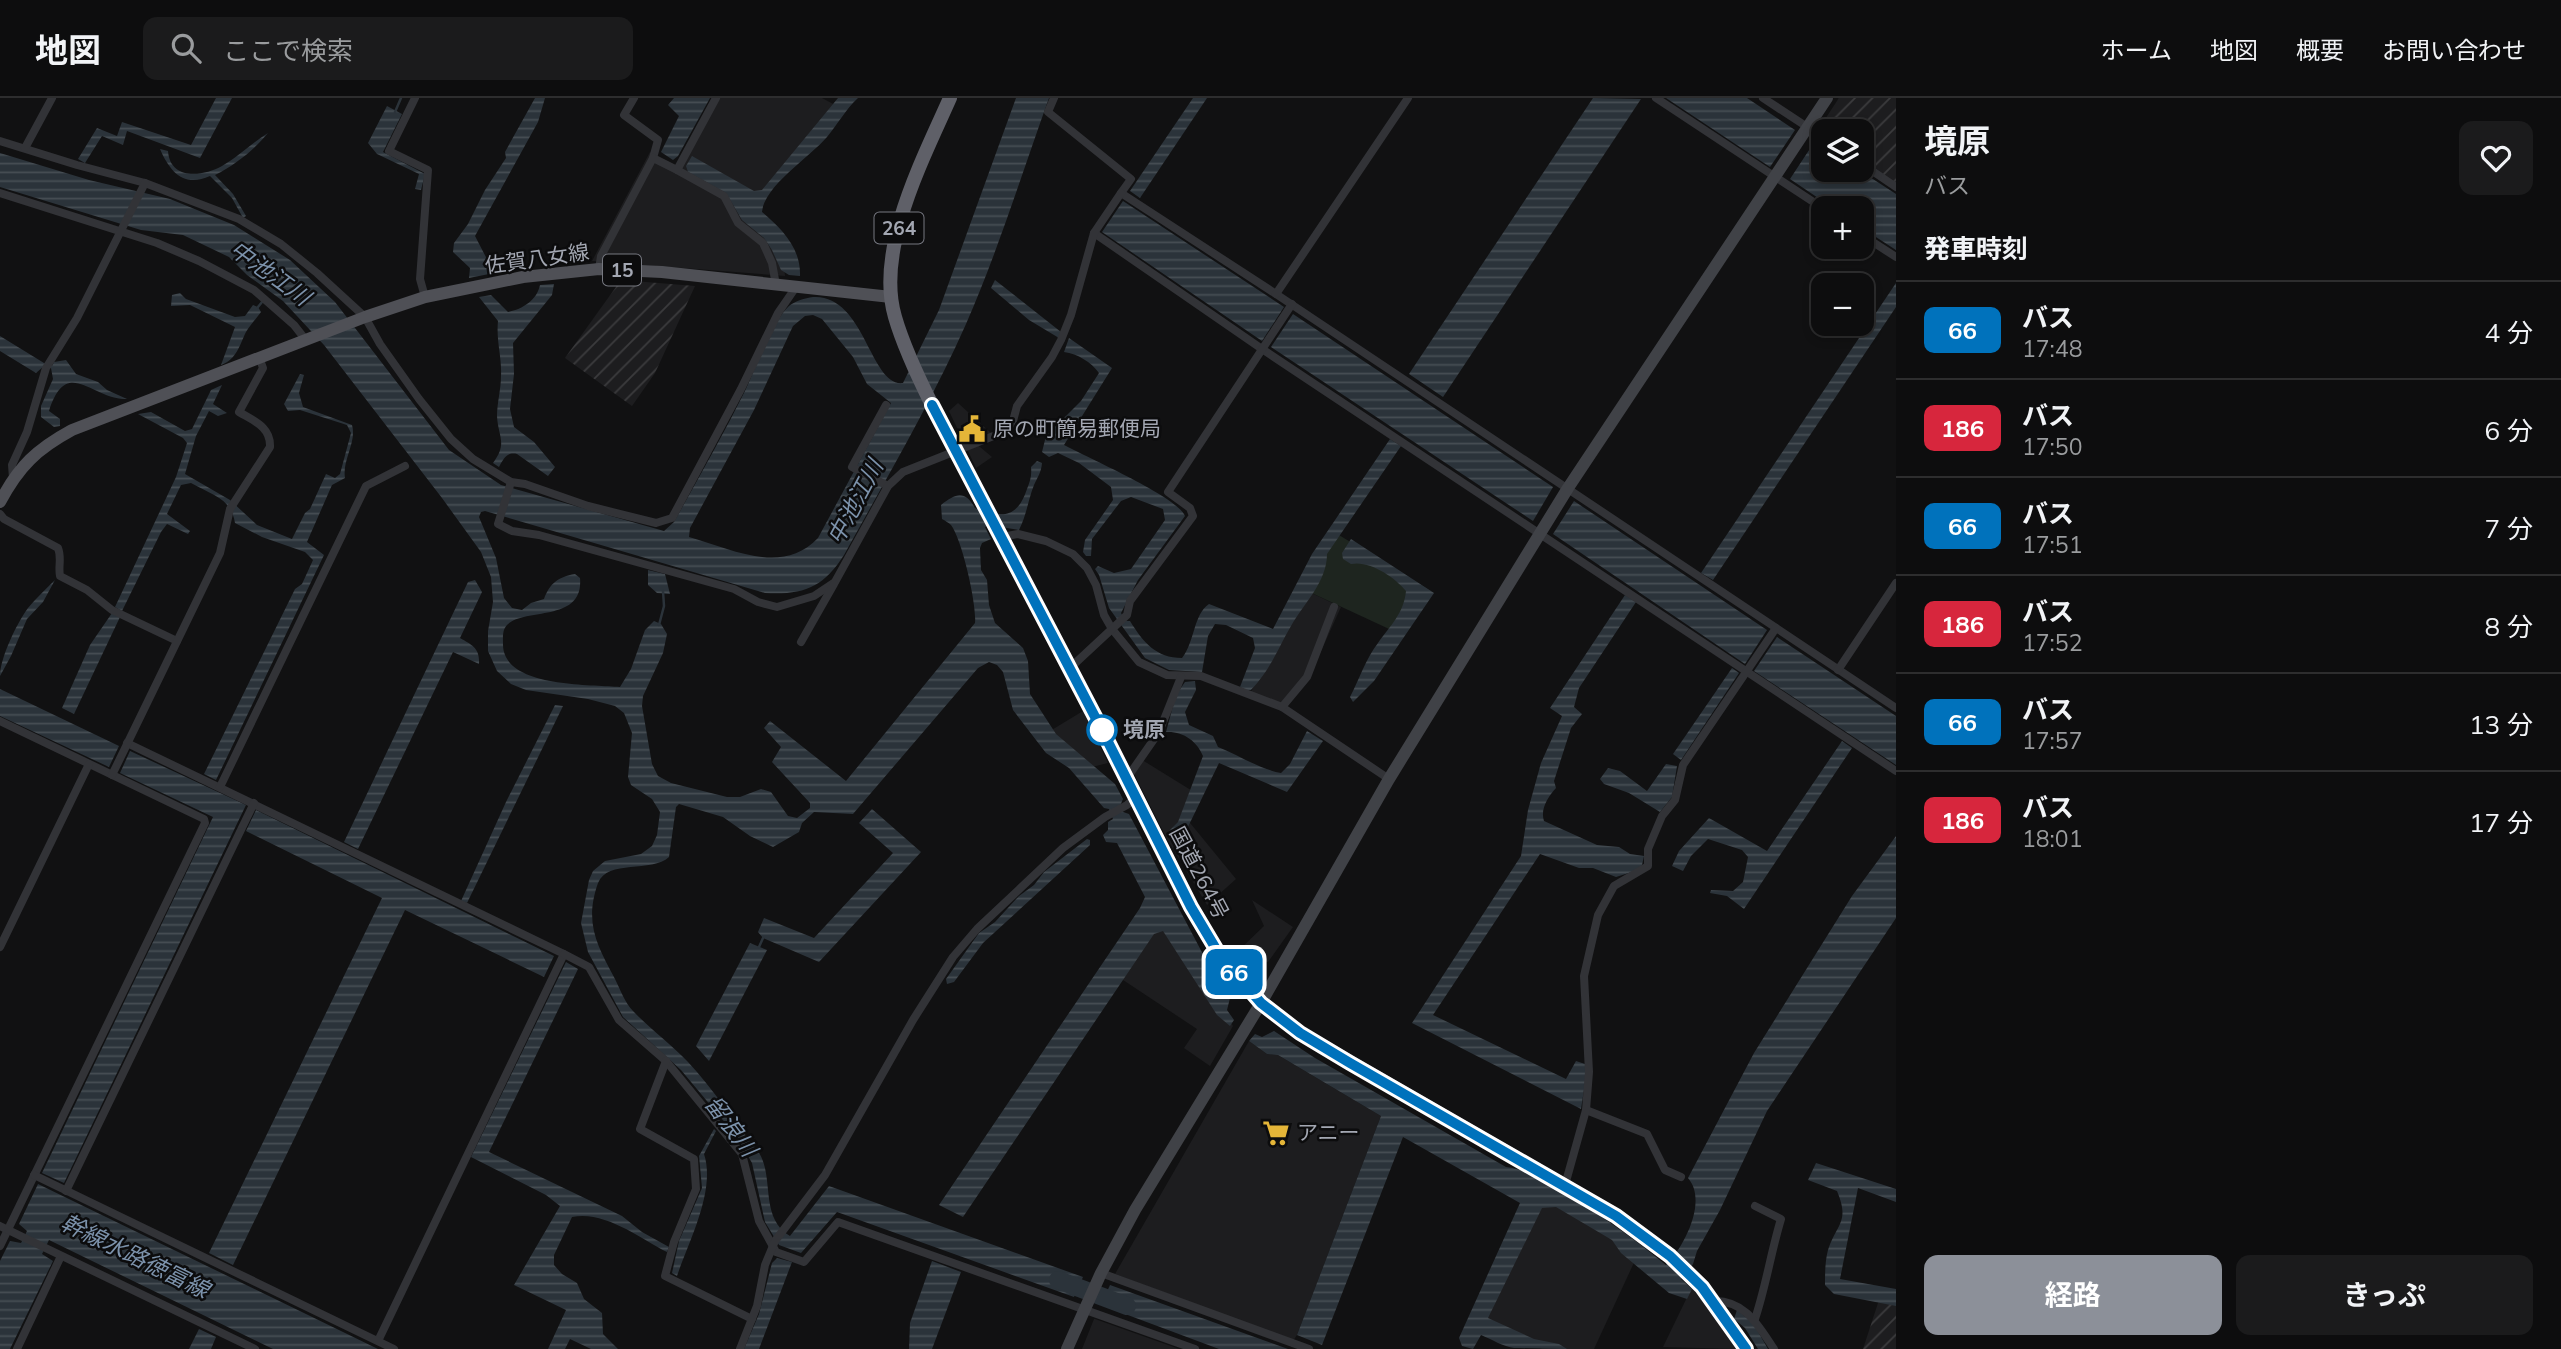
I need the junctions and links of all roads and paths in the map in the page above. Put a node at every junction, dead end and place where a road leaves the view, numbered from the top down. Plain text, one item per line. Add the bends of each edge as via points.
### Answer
1 (52, 98) edge
2 (415, 98) edge
3 (635, 98) edge
4 (716, 98) edge
5 (950, 98) edge
6 (1054, 98) edge
7 (1408, 98) edge
8 (1656, 98) edge
9 (1763, 98) edge
10 (1827, 98) edge
11 (1808, 127) junction
12 (1811, 129) edge
13 (0, 141) edge
14 (24, 148) junction
15 (653, 158) junction
16 (681, 163) junction
17 (1874, 172) edge
18 (1775, 176) junction
19 (144, 184) junction
20 (1896, 187) edge
21 (0, 193) edge
22 (1121, 193) junction
23 (1811, 200) edge
24 (119, 233) junction
25 (1094, 233) junction
26 (1874, 242) edge
27 (1896, 257) edge
28 (599, 269) junction
29 (776, 285) junction
30 (796, 287) junction
31 (1276, 294) junction
32 (425, 297) junction
33 (891, 297) junction
34 (1292, 304) junction
35 (362, 318) junction
36 (307, 338) junction
37 (1262, 349) junction
38 (259, 357) junction
39 (886, 405) dead end
40 (956, 450) junction
41 (405, 466) dead end
42 (13, 478) junction
43 (511, 482) junction
44 (888, 486) junction
45 (1567, 488) junction
46 (0, 502) edge
47 (0, 514) edge
48 (999, 532) junction
49 (1540, 533) junction
50 (835, 582) junction
51 (1896, 583) edge
52 (1334, 607) dead end
53 (1115, 626) junction
54 (1776, 628) junction
55 (177, 640) junction
56 (801, 642) dead end
57 (1070, 668) junction
58 (1838, 670) junction
59 (1746, 673) junction
60 (1181, 677) junction
61 (1282, 707) junction
62 (1896, 708) edge
63 (0, 721) edge
64 (127, 743) junction
65 (89, 764) junction
66 (1896, 771) edge
67 (112, 775) junction
68 (1127, 779) junction
69 (1389, 779) junction
70 (219, 787) junction
71 (1132, 801) junction
72 (254, 803) junction
73 (0, 947) edge
74 (564, 954) junction
75 (1261, 1003) junction
76 (666, 1061) junction
77 (1586, 1110) junction
78 (34, 1175) junction
79 (1681, 1177) dead end
80 (1565, 1185) junction
81 (66, 1191) junction
82 (1755, 1206) dead end
83 (4, 1228) edge
84 (774, 1244) junction
85 (0, 1246) edge
86 (61, 1256) junction
87 (1101, 1273) junction
88 (1713, 1301) junction
89 (1084, 1310) junction
90 (752, 1319) junction
91 (1755, 1319) junction
92 (377, 1341) junction
93 (17, 1349) edge
94 (255, 1349) edge
95 (394, 1349) edge
96 (740, 1349) edge
97 (1067, 1349) edge
98 (1195, 1349) edge
99 (1309, 1349) edge
100 (1746, 1349) edge
101 (1774, 1349) edge

1 - 14 street
2 - 32 street via 389,151 428,170 420,279
3 - 15 street via 624,115 658,140
4 - 16 street
5 - 33 highway, 264 via 899,225
6 - 22 street via 1048,112 1130,179
7 - 31 street
8 - 18 street
9 - 11 street
10 - 11 street
11 - 12 street
11 - 18 street
13 - 14 street
14 - 19 street
15 - 16 street
15 - 28 street via 601,256
16 - 29 street via 724,196 738,223 763,243
17 - 20 street
18 - 23 street
18 - 45 street
19 - 24 street
19 - 35 street via 239,219 281,244
21 - 24 street
22 - 25 street
22 - 31 street
24 - 36 street via 200,261 254,290
24 - 42 street via 77,318 47,366 12,465
25 - 37 street
25 - 40 street via 1063,336 1017,406 1013,421 1006,430
26 - 27 street
28 - 29 main road, 佐賀八女線 / 15
28 - 32 main road, 佐賀八女線 / 15 via 523,277
29 - 30 main road, 佐賀八女線 / 15
30 - 33 main road, 佐賀八女線 / 15
30 - 43 street via 778,313 672,518 656,523
31 - 34 street
32 - 35 main road, 佐賀八女線 / 15
33 - 40 highway, 国道264号 / 264 via 912,363
34 - 37 street
34 - 45 street
35 - 36 main road, 15
35 - 43 street via 451,439
36 - 38 main road, 15
37 - 49 street
37 - 53 street via 1168,492 1190,508 1192,516 1130,601 1127,615
38 - 42 main road, 15 via 72,430 40,449
38 - 55 street via 263,368 239,412 265,428 270,447 232,505 220,553
39 - 44 street via 852,467
40 - 44 street via 903,472
40 - 48 highway, 国道264号 / 264
41 - 70 street via 366,486
42 - 46 main road, 15
43 - 50 street via 498,524 512,531 734,589 777,607 814,596
44 - 50 street
45 - 49 street
45 - 54 street
47 - 55 street via 58,548 60,576 88,590 112,610
48 - 53 street via 1046,541 1073,554 1087,568 1104,615
48 - 57 highway, 国道264号 / 264
49 - 59 street
49 - 69 street
50 - 56 street
51 - 58 street
52 - 61 street via 1307,677
53 - 57 street
53 - 60 street via 1139,662
54 - 58 street
54 - 59 street
55 - 64 street
57 - 68 highway, 国道264号 / 264
58 - 62 street
59 - 66 street
59 - 77 street via 1682,765 1675,800 1662,816 1648,849 1648,866 1614,886 1598,915 1584,976 1589,1072
60 - 61 street via 1201,676
60 - 68 street via 1159,732
61 - 69 street
63 - 65 street
64 - 67 street
64 - 70 street
65 - 67 street
65 - 73 street
67 - 78 street via 205,823
68 - 71 highway, 国道264号 / 264
69 - 75 street
70 - 72 street
71 - 75 highway, 国道264号 / 264 via 1219,954
71 - 84 street via 1063,848 976,929 953,957 825,1175
72 - 74 street
72 - 81 street
74 - 76 street via 589,967 619,1020
74 - 92 street
75 - 80 highway, 国道264号 / 264 via 1350,1063
75 - 87 street
76 - 84 street via 742,1154 759,1221
76 - 90 street via 640,1129 694,1159 696,1189 665,1276
77 - 79 street via 1647,1134 1665,1170
77 - 80 street
78 - 81 street
78 - 83 street
80 - 88 highway, 国道264号 / 264 via 1670,1256
81 - 92 street
82 - 91 street via 1781,1219
83 - 85 street
83 - 86 street
84 - 89 street via 776,1252 804,1262 838,1222
84 - 90 street
86 - 93 street
86 - 94 street
87 - 89 street
87 - 99 street
88 - 91 street via 1740,1306
88 - 100 highway, 国道264号 / 264
89 - 97 street
89 - 98 street
90 - 96 street
91 - 101 street
92 - 95 street

